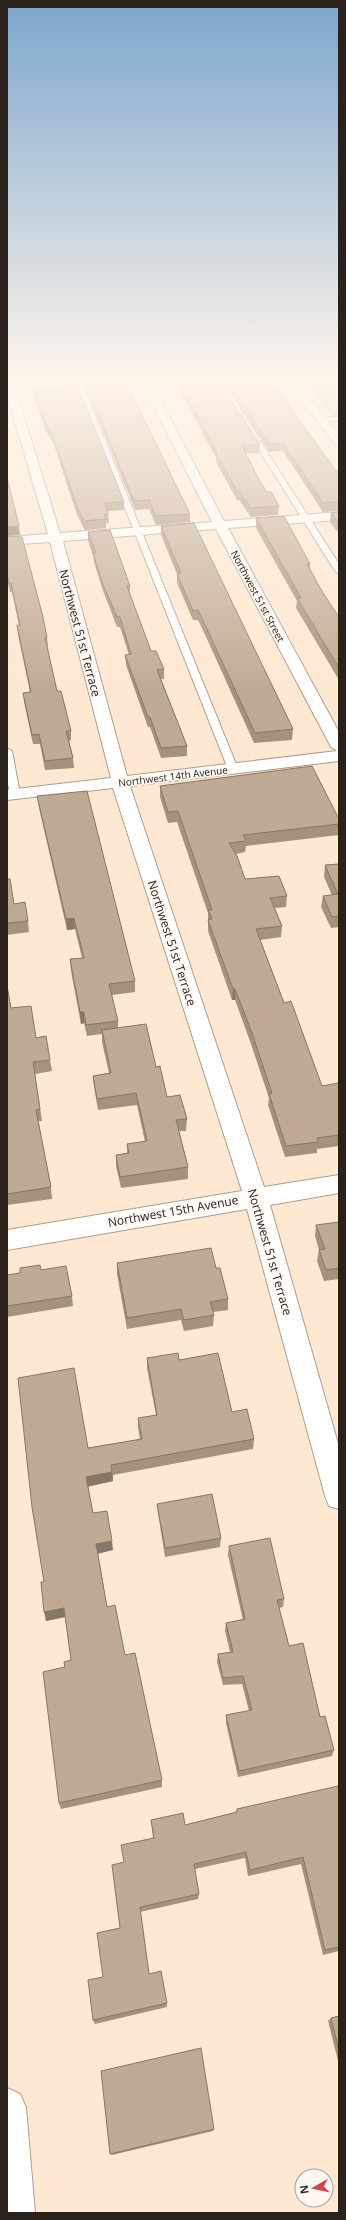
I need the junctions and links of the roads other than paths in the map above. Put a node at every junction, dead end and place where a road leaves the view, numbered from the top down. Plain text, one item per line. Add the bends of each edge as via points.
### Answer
1 (38, 484) edge
2 (119, 484) edge
3 (199, 484) edge
4 (284, 484) edge
5 (339, 516) edge
6 (306, 518) junction
7 (220, 525) junction
8 (138, 531) junction
9 (55, 536) junction
10 (7, 541) edge
11 (339, 571) edge
12 (339, 747) edge
13 (7, 751) edge
14 (339, 756) edge
15 (233, 769) junction
16 (120, 782) junction
17 (11, 794) edge
18 (339, 1184) edge
19 (256, 1197) junction
20 (7, 1240) edge
21 (339, 1496) edge
22 (7, 2107) edge
23 (15, 2213) edge

1 - 9 street, Northwest 51st Terrace
2 - 8 lane
3 - 7 street, Northwest 51st Street
4 - 6 lane
5 - 6 street
6 - 7 street
6 - 11 lane
7 - 8 street
7 - 12 street, Northwest 51st Street
8 - 9 street
8 - 15 lane
9 - 10 street
9 - 16 street, Northwest 51st Terrace
13 - 17 lane
14 - 15 street, Northwest 14th Avenue
15 - 16 street, Northwest 14th Avenue
16 - 17 street, Northwest 14th Avenue
16 - 19 street, Northwest 51st Terrace
18 - 19 street, Northwest 15th Avenue
19 - 20 street, Northwest 15th Avenue
19 - 21 street, Northwest 51st Terrace
22 - 23 street

